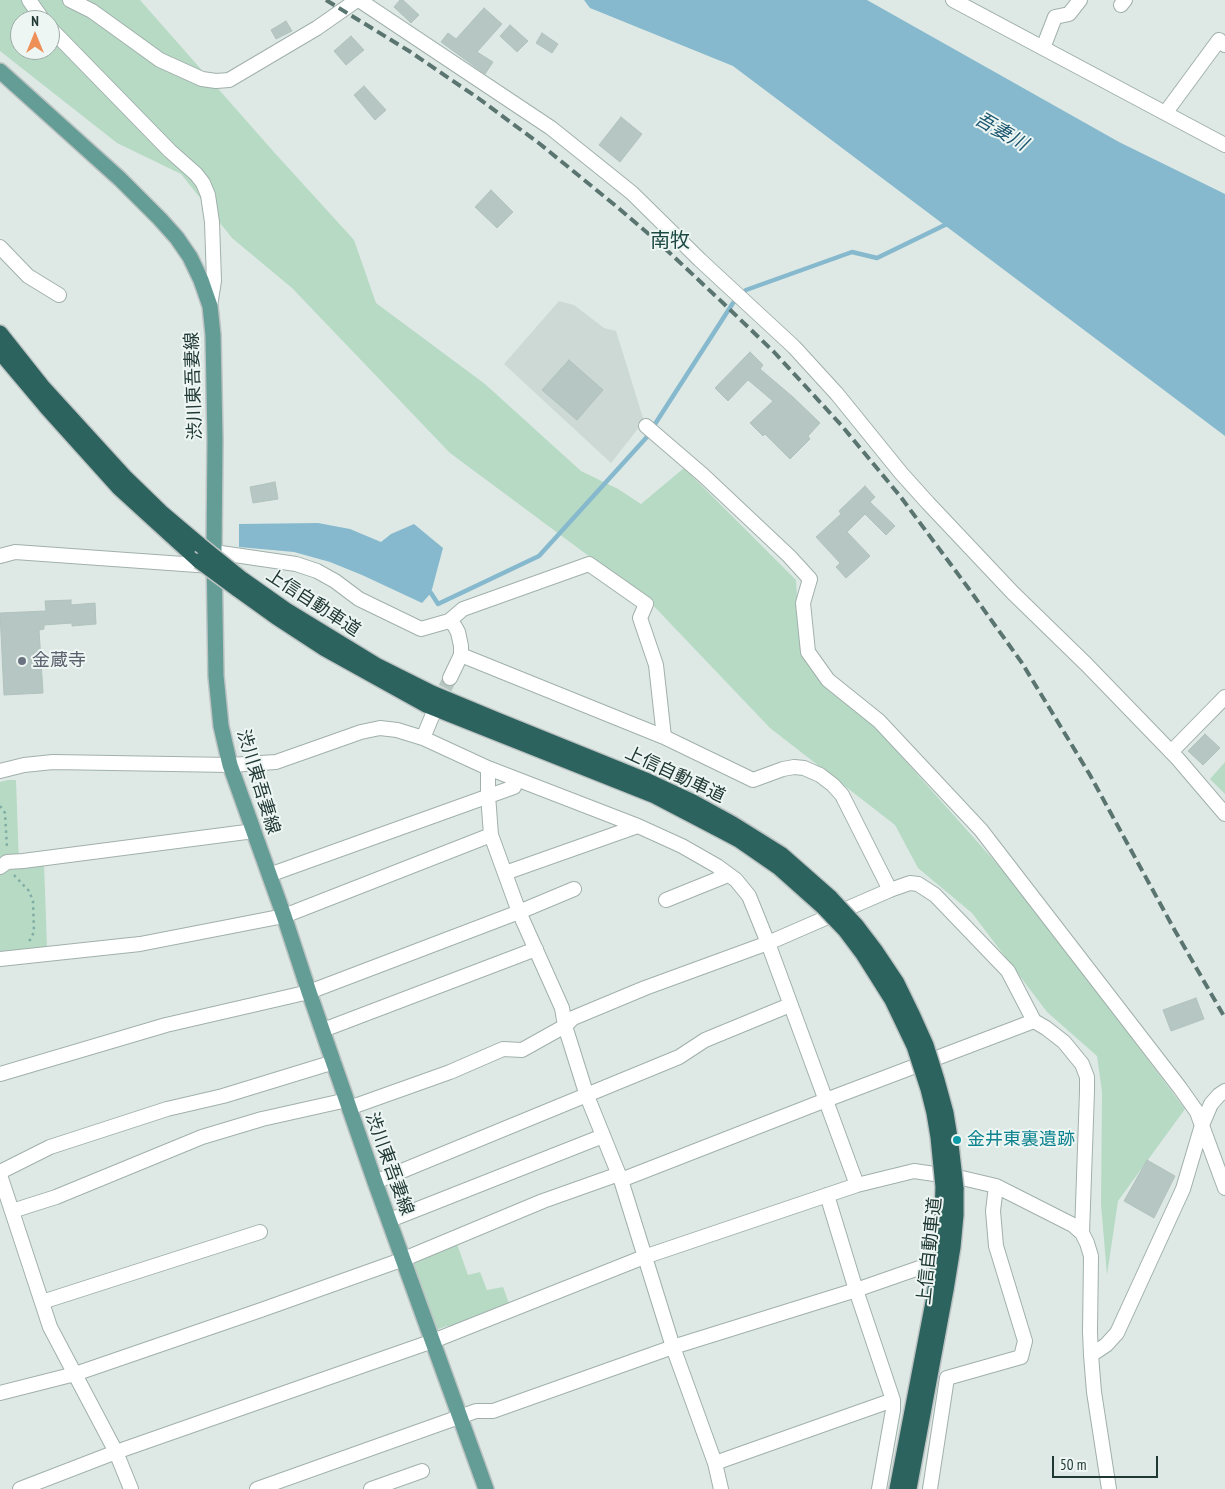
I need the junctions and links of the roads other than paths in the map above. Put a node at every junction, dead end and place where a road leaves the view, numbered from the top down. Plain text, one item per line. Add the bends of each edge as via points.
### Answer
1 (70, 0) edge
2 (358, 0) edge
3 (953, 0) edge
4 (1080, 0) edge
5 (60, 38) edge
6 (1225, 45) edge
7 (1043, 48) junction
8 (0, 71) edge
9 (1166, 112) junction
10 (1225, 144) edge
11 (0, 247) edge
12 (59, 295) dead end
13 (210, 306) junction
14 (0, 333) edge
15 (0, 352) edge
16 (646, 426) dead end
17 (122, 483) junction
18 (0, 556) edge
19 (214, 559) junction
20 (449, 621) junction
21 (460, 655) junction
22 (450, 678) tunnel mouth
23 (1225, 697) edge
24 (433, 714) tunnel mouth
25 (664, 737) junction
26 (423, 738) junction
27 (1171, 752) junction
28 (230, 765) junction
29 (488, 768) junction
30 (0, 771) edge
31 (514, 787) dead end
32 (488, 795) junction
33 (1225, 814) edge
34 (638, 826) junction
35 (254, 831) junction
36 (491, 835) junction
37 (4, 865) edge
38 (505, 873) junction
39 (728, 874) junction
40 (269, 875) junction
41 (574, 889) dead end
42 (890, 890) junction
43 (666, 900) dead end
44 (519, 912) junction
45 (284, 916) junction
46 (768, 943) junction
47 (536, 949) junction
48 (0, 959) edge
49 (309, 992) junction
50 (790, 1005) junction
51 (1034, 1020) junction
52 (565, 1026) junction
53 (323, 1030) junction
54 (334, 1062) junction
55 (0, 1074) edge
56 (1225, 1091) edge
57 (586, 1096) junction
58 (826, 1100) junction
59 (348, 1104) junction
60 (1202, 1126) junction
61 (604, 1136) junction
62 (0, 1173) edge
63 (620, 1177) junction
64 (375, 1182) junction
65 (857, 1185) junction
66 (996, 1186) junction
67 (950, 1187) junction
68 (1225, 1188) edge
69 (826, 1195) junction
70 (7, 1208) edge
71 (390, 1220) junction
72 (260, 1232) dead end
73 (1082, 1234) junction
74 (644, 1256) junction
75 (404, 1259) junction
76 (919, 1268) dead end
77 (856, 1290) junction
78 (42, 1302) junction
79 (433, 1341) junction
80 (672, 1347) junction
81 (1091, 1355) junction
82 (75, 1374) junction
83 (0, 1393) edge
84 (893, 1400) junction
85 (460, 1417) junction
86 (116, 1452) junction
87 (715, 1463) junction
88 (422, 1471) dead end
89 (20, 1489) edge
90 (131, 1489) edge
91 (257, 1489) edge
92 (371, 1489) edge
93 (486, 1489) edge
94 (721, 1489) edge
95 (879, 1489) edge
96 (897, 1489) edge
97 (909, 1489) edge
98 (930, 1489) edge
99 (1109, 1489) edge

1 - 2 street via 92,11 160,60 202,80 216,81 229,80
2 - 27 street via 551,128 632,193 794,347 941,517
3 - 7 street
4 - 7 street via 1069,14 1055,17
5 - 13 street via 203,183 212,222 214,281
6 - 9 street via 1219,40
7 - 9 street
8 - 13 main road, 渋川東吾妻線 via 120,179 177,238 190,257
9 - 10 street
11 - 12 street via 28,276
13 - 19 main road, 渋川東吾妻線 via 215,440
14 - 17 highway, 上信自動車道
15 - 17 highway, 上信自動車道 via 47,408
16 - 60 street via 710,482 810,579 804,603 808,652 828,680 879,721 981,830 1180,1088
17 - 67 highway, 上信自動車道, bridge via 200,545 276,617 325,649 426,704 655,796 730,835 828,903 892,1000 914,1046 928,1089
18 - 19 street via 15,552
19 - 20 street via 296,564 317,571 358,599 421,629
19 - 28 main road, 渋川東吾妻線 via 216,676 221,726
20 - 21 street via 460,637
20 - 25 street via 463,609 589,564 646,604 640,618 656,665
21 - 22 street
21 - 25 street
23 - 27 street
24 - 26 street
25 - 42 street via 753,780 794,767 820,775 842,795
26 - 28 street via 380,728 276,762
26 - 29 street
27 - 33 street
28 - 30 street via 53,762
28 - 35 main road, 渋川東吾妻線
29 - 32 street
29 - 34 street
31 - 32 street
32 - 36 street
32 - 40 street
34 - 38 street
34 - 39 street via 682,846
35 - 37 street
35 - 40 main road, 渋川東吾妻線
36 - 38 street
36 - 45 street
38 - 44 street
39 - 43 street
39 - 46 street via 749,896
40 - 45 main road, 渋川東吾妻線
41 - 44 street
42 - 46 street
42 - 51 street via 910,883 918,884 935,895 1008,972
44 - 47 street
44 - 49 street
45 - 48 street via 140,944
45 - 49 main road, 渋川東吾妻線
46 - 50 street
46 - 52 street via 609,1003 573,1018
47 - 52 street via 562,1008
47 - 53 street
49 - 53 main road, 渋川東吾妻線
49 - 55 street via 166,1025
50 - 57 street via 705,1040 679,1057
50 - 58 street
51 - 58 street
51 - 73 street via 1064,1042 1082,1064 1086,1077
52 - 57 street
52 - 59 street via 522,1050 503,1049 450,1072
53 - 54 main road, 渋川東吾妻線
54 - 59 main road, 渋川東吾妻線
54 - 62 street via 223,1096 167,1109 50,1147
56 - 60 street via 1211,1104
57 - 61 street
57 - 64 street
58 - 63 street
58 - 65 street
59 - 64 main road, 渋川東吾妻線
59 - 70 street via 262,1119 202,1138 56,1197
60 - 68 street
60 - 81 street via 1183,1189 1117,1333
61 - 63 street
61 - 71 street
62 - 70 street
63 - 74 street
63 - 75 street via 543,1201
64 - 71 main road, 渋川東吾妻線
65 - 66 street via 914,1171
65 - 69 street
66 - 73 street via 1073,1225
66 - 98 street via 993,1211 996,1246 1025,1341 1021,1357 947,1378
67 - 96 highway, 上信自動車道 via 934,1297
67 - 97 highway, 上信自動車道 via 956,1215 953,1247
69 - 74 street
69 - 77 street
70 - 78 street
71 - 75 main road, 渋川東吾妻線
72 - 78 street
73 - 81 street via 1090,1256
74 - 79 street
74 - 80 street
75 - 79 main road, 渋川東吾妻線
75 - 82 street
76 - 77 street
77 - 80 street
77 - 84 street
78 - 82 street via 50,1327
79 - 85 main road, 渋川東吾妻線
79 - 86 street
80 - 85 street via 493,1411 476,1411
80 - 87 street
81 - 99 street
82 - 83 street
82 - 86 street
84 - 87 street
84 - 95 street
85 - 91 street
85 - 93 main road, 渋川東吾妻線
86 - 89 street
86 - 90 street
87 - 94 street
88 - 92 street

